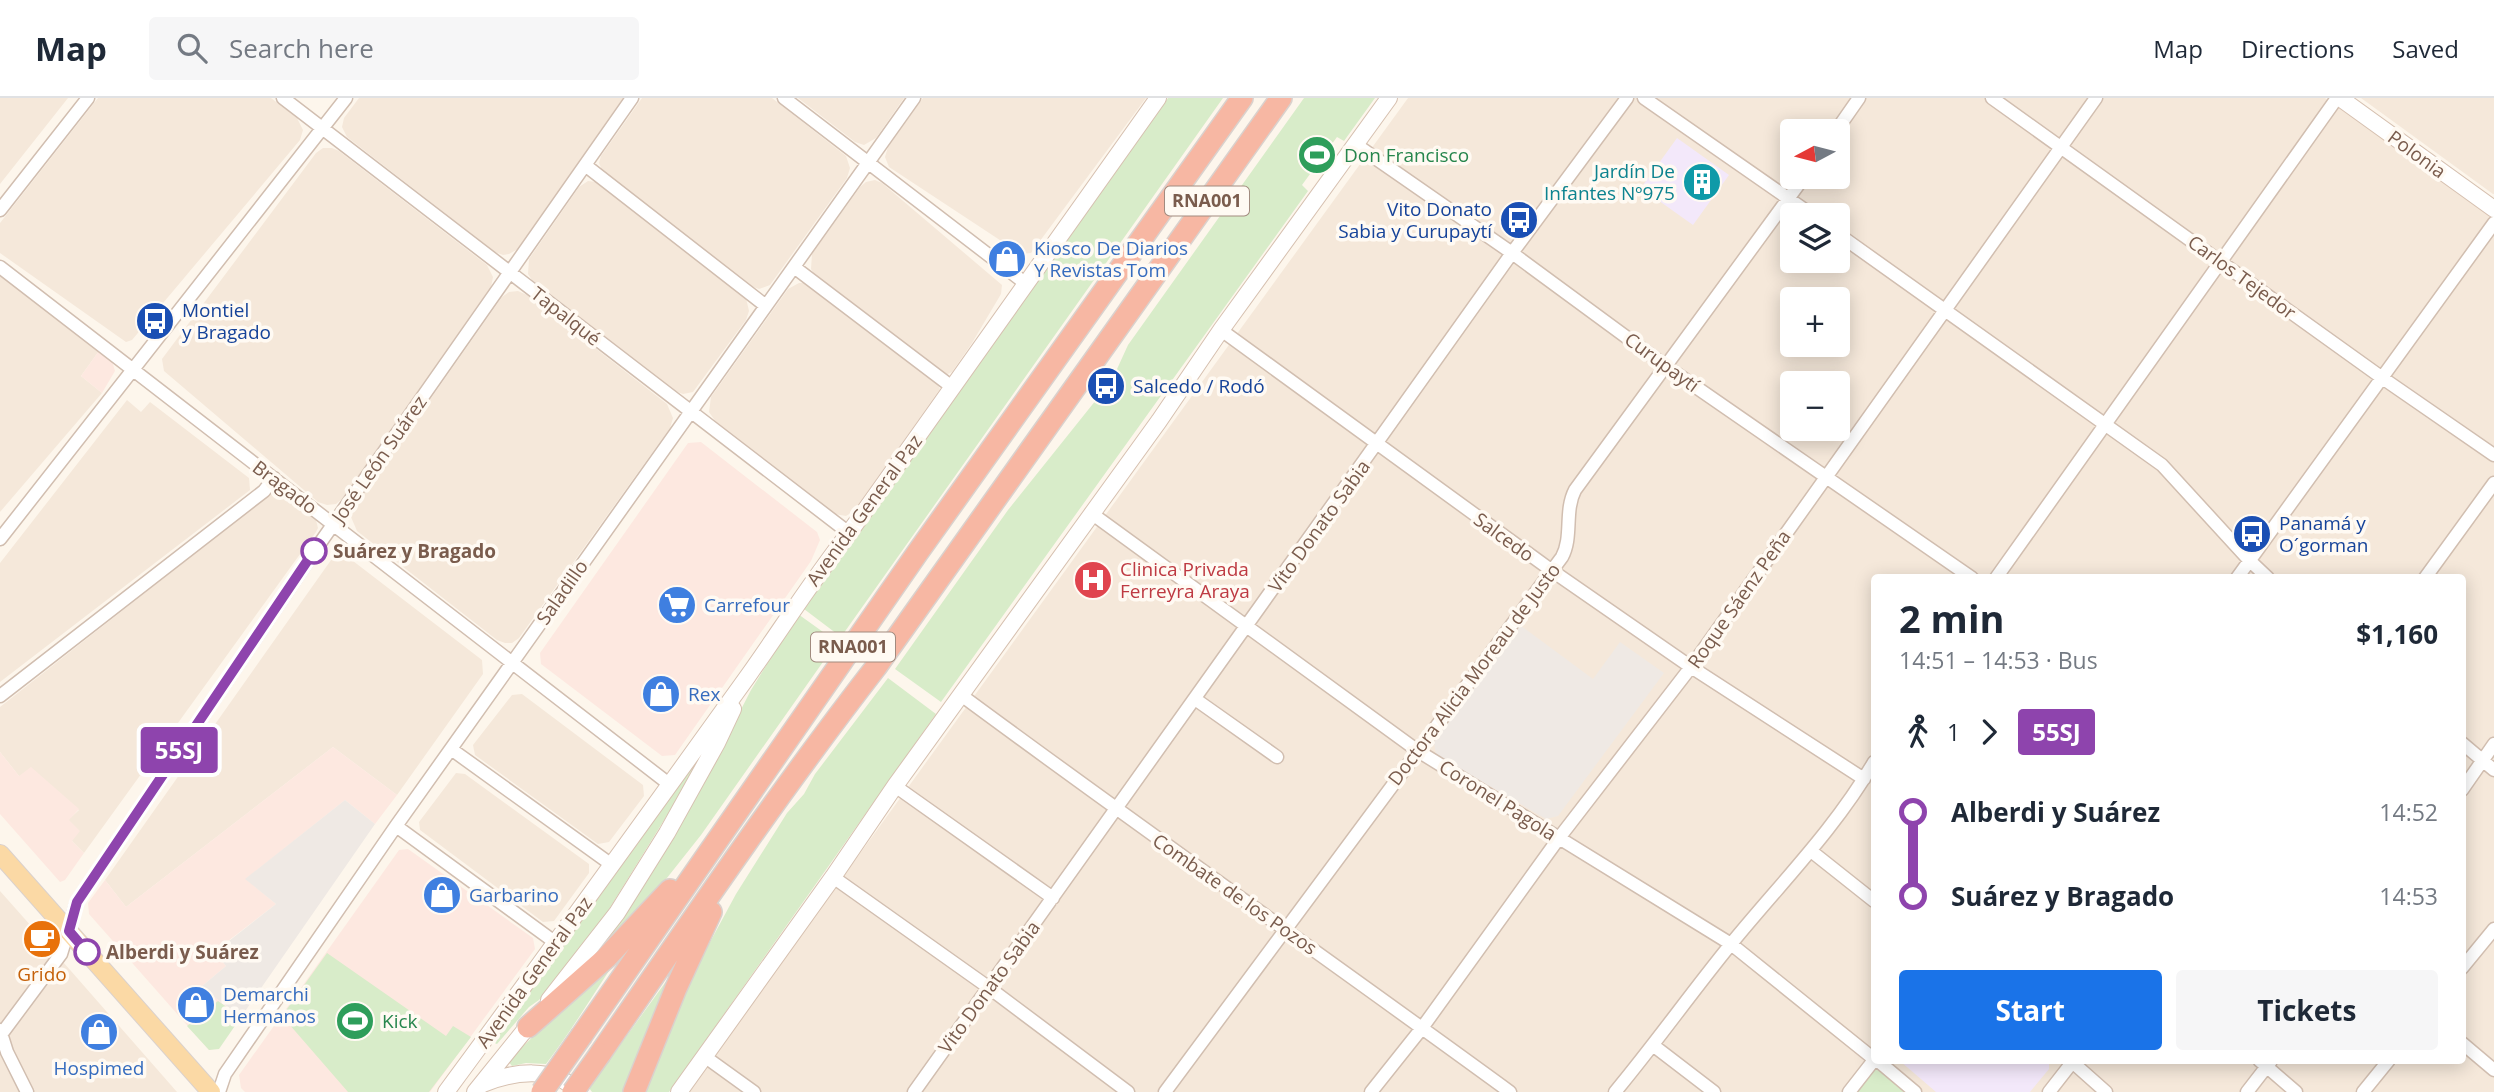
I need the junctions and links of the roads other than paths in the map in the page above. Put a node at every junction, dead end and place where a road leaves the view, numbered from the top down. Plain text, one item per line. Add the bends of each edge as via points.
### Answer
1 (88, 98) edge
2 (283, 98) edge
3 (346, 98) edge
4 (632, 98) edge
5 (784, 98) edge
6 (914, 98) edge
7 (1158, 98) edge
8 (1242, 98) edge
9 (1281, 98) edge
10 (1389, 98) edge
11 (1628, 98) edge
12 (1644, 98) edge
13 (1859, 98) edge
14 (1992, 98) edge
15 (2096, 98) edge
16 (2339, 98) edge
17 (1844, 119) edge
18 (322, 128) junction
19 (1355, 144) junction
20 (2060, 146) junction
21 (869, 162) junction
22 (585, 166) junction
23 (1795, 189) edge
24 (1789, 198) junction
25 (1796, 203) edge
26 (2494, 209) edge
27 (0, 210) edge
28 (2494, 223) edge
29 (1850, 243) edge
30 (1512, 253) junction
31 (2221, 262) junction
32 (0, 267) edge
33 (794, 267) junction
34 (509, 272) junction
35 (1025, 283) junction
36 (766, 306) junction
37 (1944, 312) junction
38 (1221, 330) junction
39 (1667, 367) junction
40 (134, 369) junction
41 (2381, 377) junction
42 (952, 387) junction
43 (690, 411) junction
44 (2104, 426) junction
45 (1377, 445) junction
46 (2494, 455) edge
47 (1825, 477) junction
48 (274, 478) junction
49 (2494, 483) edge
50 (1091, 513) junction
51 (334, 523) junction
52 (849, 533) junction
53 (0, 539) edge
54 (2249, 560) junction
55 (1551, 570) junction
56 (1966, 574) edge
57 (1999, 574) edge
58 (2240, 574) edge
59 (2264, 574) edge
60 (2428, 574) edge
61 (1247, 625) junction
62 (512, 662) junction
63 (1691, 667) junction
64 (750, 672) junction
65 (961, 695) junction
66 (0, 696) edge
67 (1195, 699) junction
68 (2494, 744) edge
69 (2466, 746) edge
70 (451, 749) junction
71 (1418, 751) junction
72 (1278, 757) dead end
73 (2482, 760) junction
74 (1871, 767) edge
75 (2494, 770) edge
76 (1864, 779) junction
77 (669, 784) junction
78 (2466, 784) edge
79 (895, 786) junction
80 (1116, 810) junction
81 (396, 826) junction
82 (719, 837) junction
83 (1559, 838) junction
84 (741, 850) junction
85 (1811, 851) junction
86 (0, 854) edge
87 (612, 865) junction
88 (833, 877) junction
89 (1053, 898) junction
90 (1871, 899) edge
91 (1286, 929) junction
92 (2494, 929) edge
93 (69, 931) junction
94 (556, 943) junction
95 (1731, 944) junction
96 (2468, 950) edge
97 (988, 987) junction
98 (528, 1027) junction
99 (1422, 1028) junction
100 (1, 1032) edge
101 (1654, 1046) junction
102 (2466, 1046) edge
103 (704, 1056) junction
104 (1871, 1057) edge
105 (1872, 1064) edge
106 (1880, 1064) edge
107 (2070, 1064) edge
108 (2075, 1064) edge
109 (2265, 1064) edge
110 (2267, 1064) edge
111 (2386, 1064) edge
112 (2494, 1070) edge
113 (478, 1089) edge
114 (27, 1092) edge
115 (211, 1092) edge
116 (219, 1092) edge
117 (446, 1092) edge
118 (542, 1092) edge
119 (576, 1092) edge
120 (634, 1092) edge
121 (679, 1092) edge
122 (754, 1092) edge
123 (914, 1092) edge
124 (1128, 1092) edge
125 (1165, 1092) edge
126 (1371, 1092) edge
127 (1510, 1092) edge
128 (1615, 1092) edge
129 (1714, 1092) edge
130 (1849, 1092) edge
131 (1915, 1092) edge
132 (2049, 1092) edge
133 (2106, 1092) edge
134 (2247, 1092) edge
135 (2297, 1092) edge
136 (2364, 1092) edge

1 - 27 street
2 - 18 street, Tapalqué
3 - 18 street
4 - 22 street, José León Suárez
5 - 21 street
6 - 21 street, Saladillo
7 - 35 street, Avenida General Paz
8 - 82 highway, RNA001
9 - 84 highway, RNA001
10 - 19 street
11 - 30 street, Vito Donato Sabia
12 - 24 street
13 - 17 street
14 - 20 street, Carlos Tejedor
15 - 20 street, Roque Sáenz Peña
16 - 26 street, Polonia
16 - 31 street
18 - 34 street, Tapalqué
18 - 40 street
19 - 30 street, Curupaytí
19 - 38 street
20 - 31 street, Carlos Tejedor
20 - 37 street, Roque Sáenz Peña
21 - 33 street, Saladillo
21 - 35 street
22 - 34 street, José León Suárez
22 - 36 street
23 - 24 street, Doctora Alicia Moreau de Justo
24 - 25 street
24 - 39 street, Doctora Alicia Moreau de Justo
28 - 41 street
29 - 37 street
30 - 39 street, Curupaytí
30 - 45 street, Vito Donato Sabia
31 - 41 street, Carlos Tejedor
31 - 44 street
32 - 40 street, Bragado
33 - 36 street, Saladillo
33 - 42 street
34 - 43 street, Tapalqué
34 - 51 street, José León Suárez
35 - 42 street, Avenida General Paz
36 - 43 street, Saladillo
37 - 44 street
37 - 47 street, Roque Sáenz Peña
38 - 45 street, Salcedo
38 - 50 street
39 - 47 street, Curupaytí
39 - 55 street, Doctora Alicia Moreau de Justo via 1575,490 1566,550
40 - 48 street, Bragado
40 - 53 street
41 - 46 street, Carlos Tejedor
41 - 54 street
42 - 52 street, Avenida General Paz
43 - 52 street, Tapalqué
43 - 62 street, Saladillo
44 - 54 street via 2170,472
44 - 57 street
45 - 55 street, Salcedo
45 - 61 street, Vito Donato Sabia
47 - 56 street, Curupaytí
47 - 63 street, Roque Sáenz Peña
48 - 51 street, Bragado
48 - 66 street via 264,491
49 - 60 street
50 - 61 street, Coronel Pagola
50 - 65 street
51 - 62 street, Bragado
51 - 93 street, José León Suárez via 77,902
52 - 64 street, Avenida General Paz
54 - 58 street
54 - 59 street
55 - 63 street, Salcedo
55 - 71 street, Doctora Alicia Moreau de Justo
61 - 67 street, Vito Donato Sabia
61 - 71 street, Coronel Pagola
62 - 70 street, Saladillo
62 - 77 street, Bragado
63 - 76 street, Salcedo
63 - 83 street, Roque Sáenz Peña
64 - 77 street, Avenida General Paz
64 - 98 street via 704,765 617,913
65 - 79 street
65 - 80 street, Combate de los Pozos
67 - 72 street
67 - 80 street, Vito Donato Sabia
68 - 73 street
69 - 73 street
70 - 81 street, Saladillo
70 - 87 street
71 - 83 street, Coronel Pagola
71 - 91 street, Doctora Alicia Moreau de Justo
73 - 75 street
73 - 78 street
74 - 76 street
76 - 85 street
77 - 87 street, Avenida General Paz
79 - 88 street
79 - 89 street
80 - 89 street, Vito Donato Sabia
80 - 91 street, Combate de los Pozos
81 - 94 street
81 - 116 street, Saladillo via 225,1074
82 - 98 highway via 606,958
82 - 118 highway, RNA001, bridge
83 - 95 street, Coronel Pagola
83 - 99 street, Roque Sáenz Peña
84 - 119 highway, RNA001, bridge
84 - 120 highway via 690,956
85 - 90 street
85 - 95 street
86 - 93 main road
87 - 94 street, Avenida General Paz
88 - 97 street
88 - 103 street
89 - 97 street, Vito Donato Sabia
91 - 99 street, Combate de los Pozos
91 - 125 street, Doctora Alicia Moreau de Justo
92 - 96 street
93 - 100 street, José León Suárez via 61,954
93 - 115 main road
94 - 117 street, Avenida General Paz
95 - 101 street
95 - 104 street, Coronel Pagola
97 - 123 street, Vito Donato Sabia
97 - 124 street
98 - 113 street
99 - 126 street, Roque Sáenz Peña
99 - 127 street, Combate de los Pozos
100 - 114 street
101 - 128 street
101 - 129 street
102 - 112 street
103 - 121 street
103 - 122 street
105 - 130 street
106 - 131 street, Coronel Pagola
107 - 132 street
108 - 133 street
109 - 134 street
110 - 135 street
111 - 136 street
113 - 119 street via 503,1076 526,1073 564,1080

